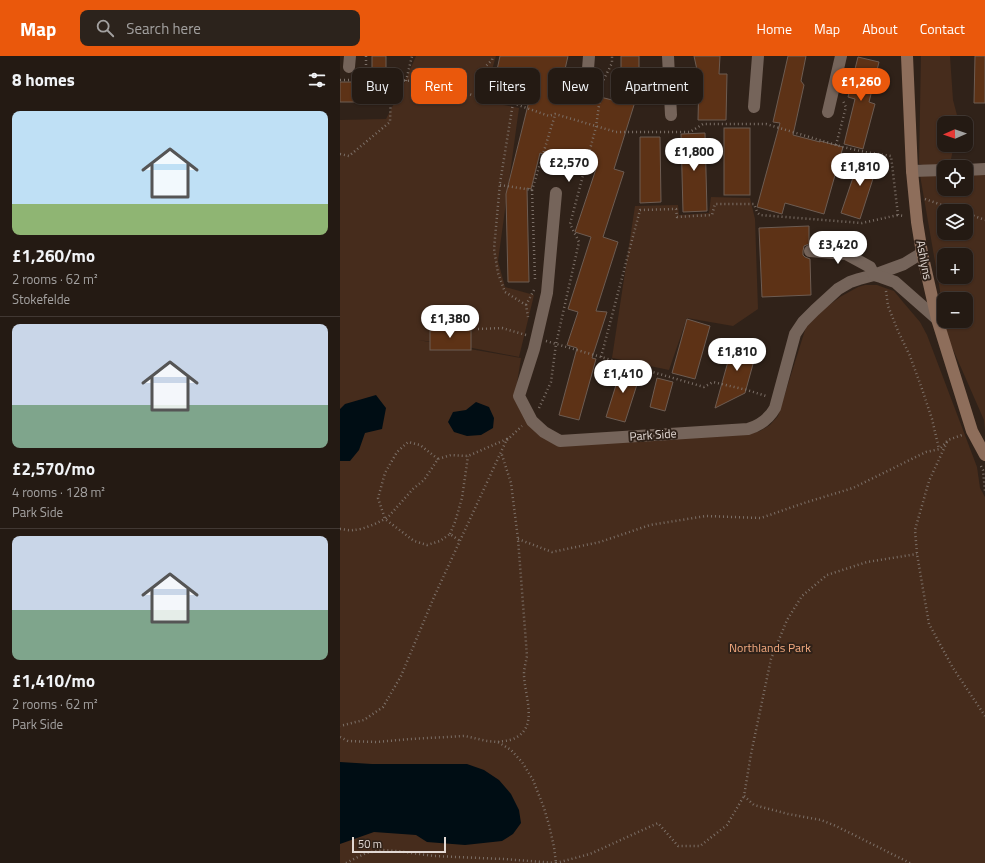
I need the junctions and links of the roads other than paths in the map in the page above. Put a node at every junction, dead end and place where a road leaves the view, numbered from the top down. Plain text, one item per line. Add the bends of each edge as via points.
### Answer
1 (589, 56) edge
2 (668, 56) edge
3 (758, 56) edge
4 (842, 56) edge
5 (907, 56) edge
6 (588, 68) edge
7 (754, 107) dead end
8 (828, 112) dead end
9 (671, 115) dead end
10 (937, 170) edge
11 (973, 170) edge
12 (985, 170) edge
13 (912, 171) junction
14 (556, 193) dead end
15 (810, 251) dead end
16 (922, 252) junction
17 (874, 275) junction
18 (936, 319) junction
19 (985, 455) edge

1 - 6 street
2 - 9 street
3 - 7 street
4 - 8 street
5 - 13 street, Ashlyns
10 - 13 street
11 - 12 street
13 - 16 street, Ashlyns
14 - 17 street, Park Side via 548,293 532,337 519,396 527,424 560,441 748,429 757,426 771,415 775,408 796,334 803,322 814,310 850,282
15 - 17 street via 846,254 870,267
16 - 17 street, Park Side via 904,264
16 - 18 street, Ashlyns
17 - 18 street via 895,282
18 - 19 street, Ashlyns via 972,431

